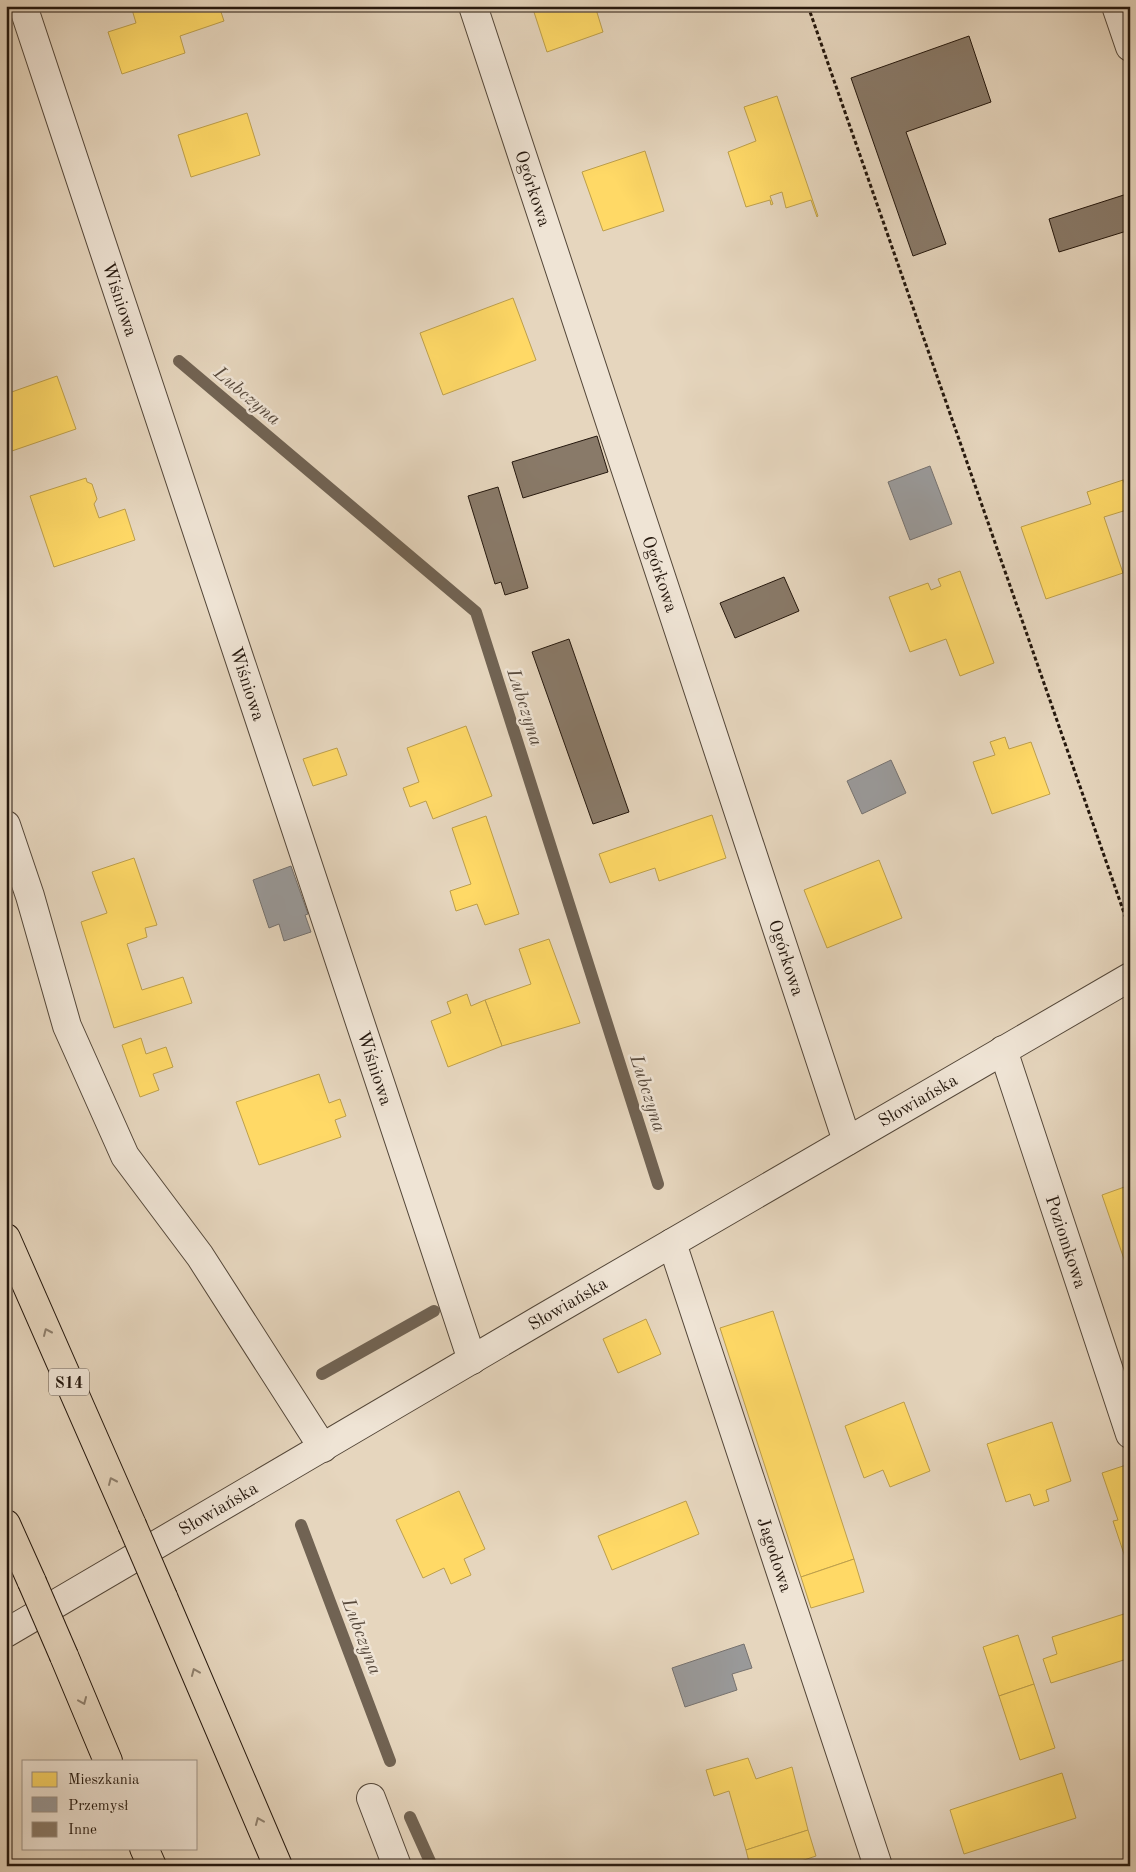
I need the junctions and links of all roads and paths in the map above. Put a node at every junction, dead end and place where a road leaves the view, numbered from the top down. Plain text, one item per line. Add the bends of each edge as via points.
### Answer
1 (23, 6) edge
2 (473, 6) edge
3 (808, 6) edge
4 (1116, 6) edge
5 (1130, 48) edge
6 (6, 825) edge
7 (1130, 930) edge
8 (1130, 976) edge
9 (1003, 1050) junction
10 (848, 1141) junction
11 (6, 1238) edge
12 (672, 1243) junction
13 (472, 1360) junction
14 (1130, 1434) edge
15 (323, 1448) junction
16 (6, 1524) edge
17 (6, 1633) edge
18 (108, 1760) edge
19 (371, 1798) dead end
20 (145, 1850) edge
21 (152, 1866) edge
22 (278, 1866) edge
23 (397, 1866) edge
24 (878, 1866) edge

1 - 13 street, Wiśniowa
2 - 10 street, Ogórkowa
3 - 7 path
4 - 5 street
6 - 15 street via 67,1026 125,1156 200,1256
8 - 9 street, Słowiańska
9 - 10 street, Słowiańska
9 - 14 street, Poziomkowa
10 - 12 street, Słowiańska
22 -> 11 highway, S14, bridge
12 - 13 street, Słowiańska
12 - 24 street, Jagodowa
13 - 15 street, Słowiańska
15 - 17 street, Słowiańska
16 -> 18 highway, bridge
19 - 23 street
20 - 21 highway

